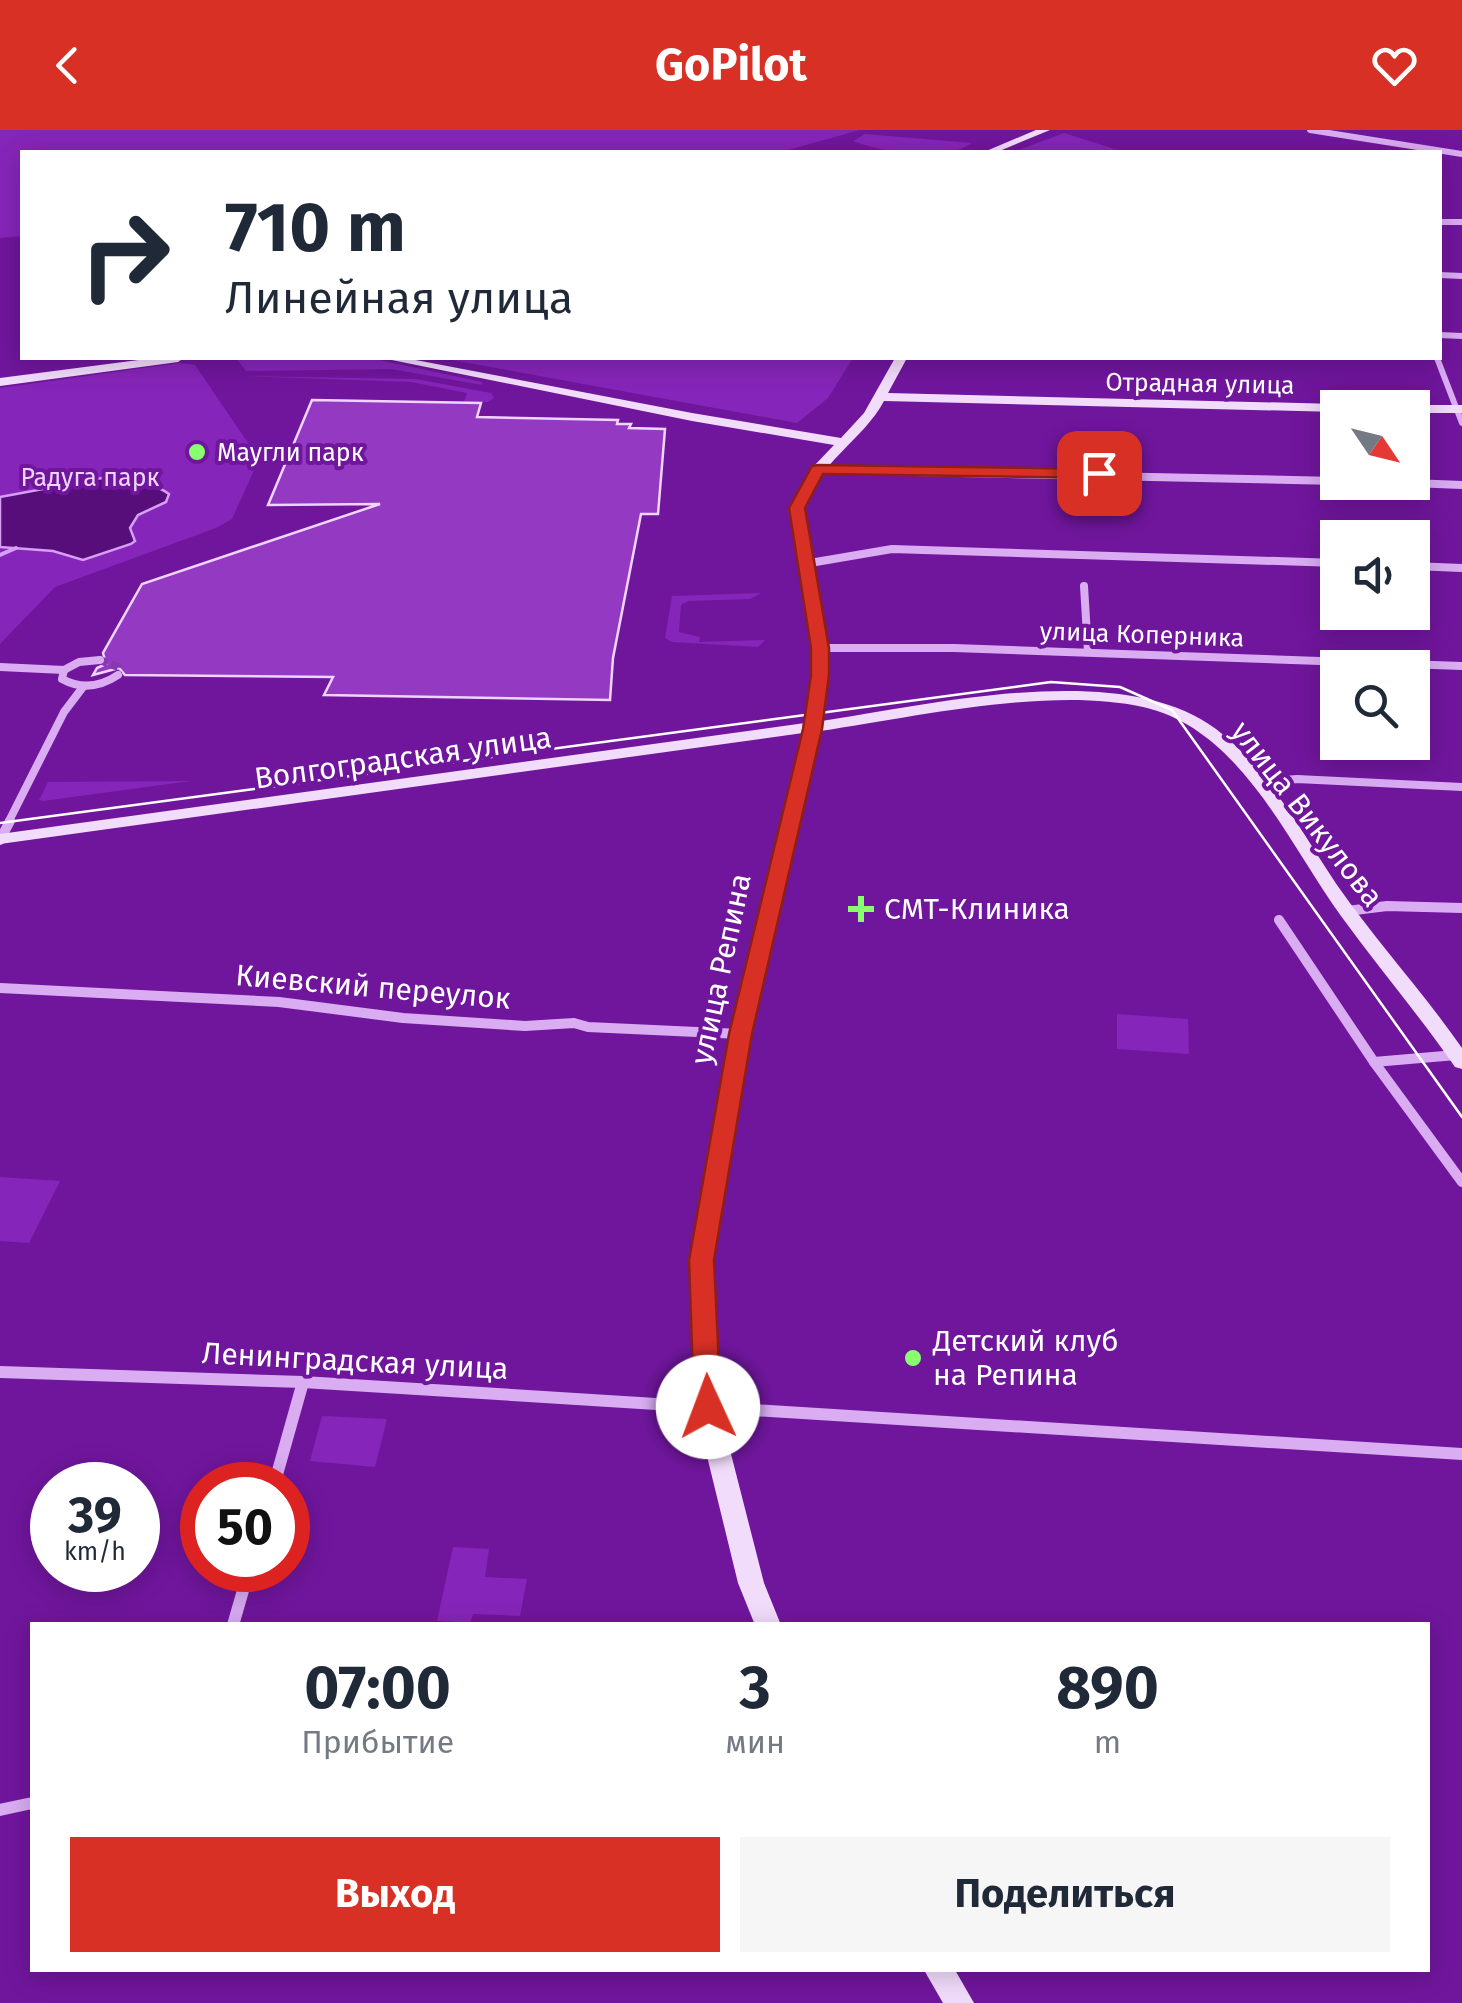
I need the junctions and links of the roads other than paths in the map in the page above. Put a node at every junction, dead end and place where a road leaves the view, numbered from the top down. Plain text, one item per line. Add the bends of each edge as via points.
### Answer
1 (1046, 130) edge
2 (1310, 130) edge
3 (994, 150) edge
4 (1437, 150) edge
5 (163, 360) edge
6 (398, 360) edge
7 (900, 360) edge
8 (1438, 360) edge
9 (0, 382) edge
10 (882, 397) junction
11 (1320, 408) edge
12 (1430, 411) edge
13 (1460, 414) edge
14 (843, 442) junction
15 (818, 470) junction
16 (1320, 481) edge
17 (1430, 484) edge
18 (1462, 485) edge
19 (1320, 562) edge
20 (804, 564) junction
21 (1430, 567) edge
22 (1462, 568) edge
23 (1084, 586) dead end
24 (820, 648) junction
25 (1088, 652) junction
26 (100, 660) dead end
27 (1462, 666) edge
28 (0, 667) edge
29 (64, 670) junction
30 (118, 675) dead end
31 (83, 687) junction
32 (812, 729) junction
33 (1255, 782) junction
34 (1462, 787) edge
35 (0, 840) edge
36 (1462, 908) edge
37 (1347, 911) junction
38 (1279, 920) dead end
39 (0, 988) edge
40 (740, 1034) junction
41 (1460, 1058) edge
42 (1374, 1062) junction
43 (1462, 1182) edge
44 (0, 1372) edge
45 (303, 1382) junction
46 (708, 1407) junction
47 (1462, 1454) edge
48 (280, 1462) edge
49 (243, 1592) edge
50 (235, 1622) edge
51 (767, 1622) edge
52 (30, 1803) edge
53 (0, 1810) edge
54 (940, 1972) edge
55 (958, 2003) edge

1 - 3 street
2 - 4 street
5 - 9 street
6 - 14 street
7 - 10 street, улица Репина
8 - 13 street
10 - 11 street, Отрадная улица
10 - 14 street, улица Репина
12 - 13 street
14 - 15 street, улица Репина
15 - 16 street
15 - 20 street, улица Репина via 797,508
17 - 18 street
19 - 20 street via 892,550
20 - 24 street, улица Репина
21 - 22 street
23 - 25 street
24 - 25 street, улица Коперника
24 - 32 street, улица Репина
25 - 27 street, улица Коперника
26 - 29 street
28 - 29 street
29 - 31 street via 62,680
30 - 31 street
31 - 35 street
32 - 33 street, улица Викулова via 1020,698 1113,698 1194,721
32 - 35 street, Волгоградская улица
32 - 40 street, улица Репина
33 - 34 street
33 - 37 street, улица Викулова
36 - 37 street
37 - 41 street, улица Викулова
38 - 42 street
39 - 40 street, Киевский переулок via 280,1002 438,1021
40 - 46 street, улица Репина via 702,1260
41 - 42 street
42 - 43 street
44 - 45 street, Ленинградская улица
45 - 46 street, Ленинградская улица
45 - 48 street
46 - 47 street, Ленинградская улица
46 - 51 street, улица Репина
49 - 50 street
52 - 53 street
54 - 55 street

